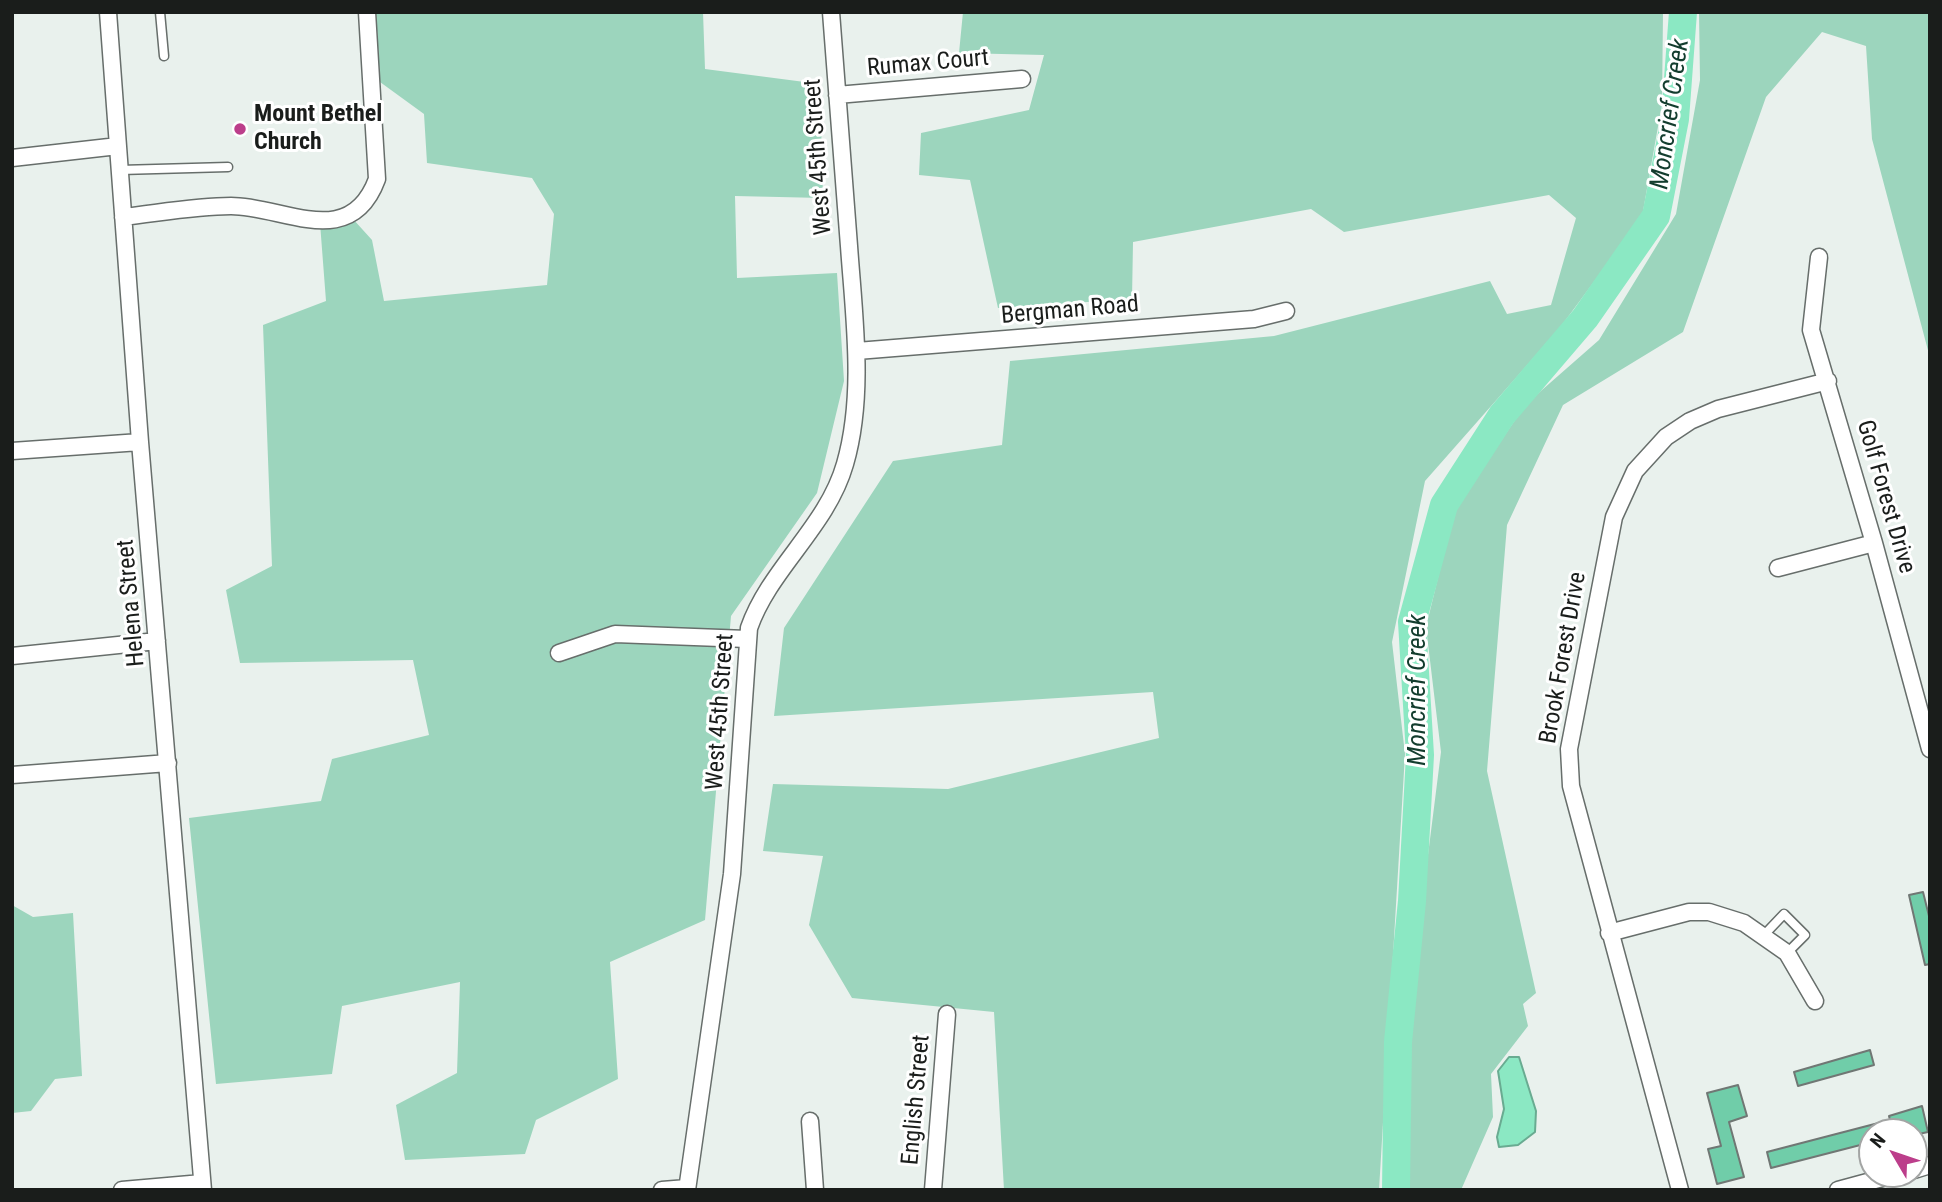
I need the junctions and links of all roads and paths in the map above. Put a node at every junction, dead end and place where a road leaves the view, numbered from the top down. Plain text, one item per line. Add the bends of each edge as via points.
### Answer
1 (108, 12) edge
2 (160, 12) edge
3 (367, 12) edge
4 (831, 12) edge
5 (164, 56) dead end
6 (1022, 79) dead end
7 (838, 95) junction
8 (118, 146) junction
9 (12, 158) edge
10 (228, 167) dead end
11 (120, 170) junction
12 (123, 217) junction
13 (1819, 257) dead end
14 (1286, 311) dead end
15 (857, 351) junction
16 (1828, 381) junction
17 (140, 442) junction
18 (12, 451) edge
19 (1874, 543) junction
20 (1778, 568) dead end
21 (747, 639) junction
22 (158, 641) junction
23 (559, 653) dead end
24 (12, 656) edge
25 (1930, 749) edge
26 (168, 763) junction
27 (12, 775) edge
28 (1609, 933) junction
29 (1764, 935) junction
30 (1787, 953) junction
31 (1815, 1001) dead end
32 (947, 1014) dead end
33 (810, 1121) dead end
34 (1858, 1185) edge
35 (202, 1186) edge
36 (687, 1189) edge
37 (122, 1190) edge
38 (662, 1190) edge
39 (816, 1190) edge
40 (933, 1190) edge
41 (1680, 1190) edge
42 (1838, 1190) edge

1 - 8 street, Helena Street
2 - 5 lane
3 - 12 street via 377,179 371,197 359,210 327,220 233,206
4 - 7 street, West 45th Street
6 - 7 street, Rumax Court
7 - 15 street, West 45th Street
8 - 9 street
8 - 11 street, Helena Street
10 - 11 lane
11 - 12 street, Helena Street
12 - 17 street, Helena Street
13 - 16 street, Golf Forest Drive via 1811,330
14 - 15 street, Bergman Road via 1254,319
15 - 21 street, West 45th Street via 851,435 835,495 755,612
16 - 19 street, Golf Forest Drive
16 - 28 street, Brook Forest Drive via 1718,409 1690,421 1647,456 1622,494 1569,759 1571,786
17 - 18 street
17 - 22 street, Helena Street
19 - 20 street
19 - 25 street, Golf Forest Drive
21 - 23 street via 615,634
21 - 36 street, West 45th Street via 732,874
22 - 24 street
22 - 26 street, Helena Street
26 - 27 street
26 - 35 street, Helena Street
28 - 29 street via 1669,916 1709,912
28 - 41 street, Brook Forest Drive
29 - 30 street
29 - 30 lane via 1784,914 1805,935
30 - 31 street
32 - 40 street, English Street
33 - 39 street
34 - 42 street
35 - 37 street
36 - 38 street

